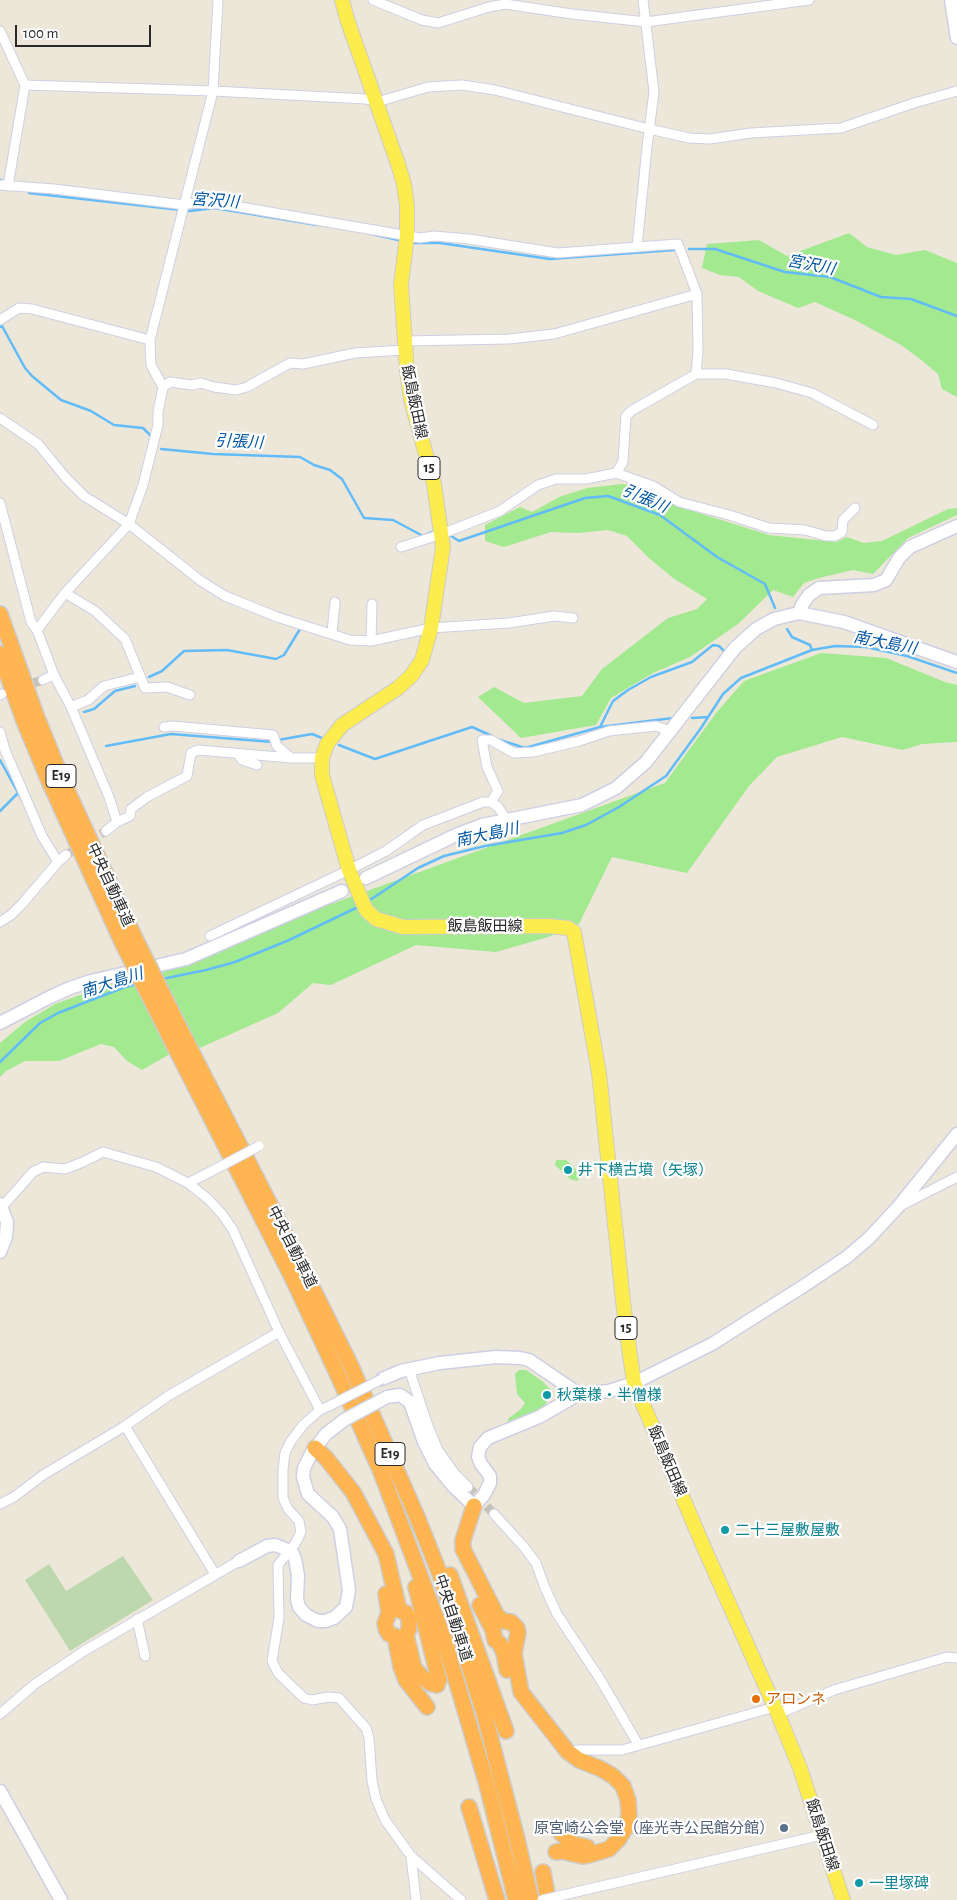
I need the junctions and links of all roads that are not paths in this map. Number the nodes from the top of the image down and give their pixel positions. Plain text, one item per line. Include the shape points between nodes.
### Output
1 (218, 0) edge
2 (343, 0) edge
3 (373, 0) edge
4 (643, 0) edge
5 (809, 0) edge
6 (951, 0) edge
7 (646, 22) junction
8 (0, 31) edge
9 (957, 38) edge
10 (25, 85) junction
11 (213, 91) junction
12 (957, 91) edge
13 (377, 102) junction
14 (650, 129) junction
15 (4, 186) edge
16 (183, 210) junction
17 (407, 236) junction
18 (637, 247) junction
19 (697, 294) junction
20 (0, 320) edge
21 (150, 340) junction
22 (404, 345) junction
23 (696, 374) junction
24 (164, 387) junction
25 (0, 418) edge
26 (873, 425) dead end
27 (616, 474) junction
28 (0, 504) edge
29 (854, 508) dead end
30 (129, 524) junction
31 (957, 526) edge
32 (442, 534) junction
33 (401, 548) dead end
34 (65, 593) junction
35 (335, 602) dead end
36 (372, 604) dead end
37 (0, 614) edge
38 (799, 614) junction
39 (573, 618) dead end
40 (431, 628) junction
41 (37, 630) junction
42 (332, 633) junction
43 (371, 641) junction
44 (0, 654) edge
45 (957, 662) edge
46 (54, 675) junction
47 (140, 676) junction
48 (42, 680) tunnel mouth
49 (190, 695) dead end
50 (72, 707) junction
51 (164, 727) dead end
52 (670, 731) junction
53 (0, 732) edge
54 (238, 754) junction
55 (291, 758) junction
56 (322, 758) junction
57 (257, 764) dead end
58 (491, 802) junction
59 (506, 820) junction
60 (117, 822) junction
61 (106, 831) tunnel mouth
62 (350, 870) junction
63 (366, 878) dead end
64 (342, 891) dead end
65 (0, 922) edge
66 (210, 936) dead end
67 (127, 938) junction
68 (0, 1023) edge
69 (177, 1036) junction
70 (957, 1134) edge
71 (260, 1146) dead end
72 (957, 1177) edge
73 (188, 1183) junction
74 (1, 1206) edge
75 (898, 1207) junction
76 (0, 1252) edge
77 (279, 1332) junction
78 (409, 1368) junction
79 (382, 1379) joint
80 (634, 1383) junction
81 (579, 1394) junction
82 (320, 1410) junction
83 (125, 1426) junction
84 (315, 1448) junction
85 (391, 1457) junction
86 (381, 1472) junction
87 (468, 1487) tunnel mouth
88 (0, 1504) edge
89 (474, 1506) junction
90 (494, 1514) tunnel mouth
91 (375, 1533) junction
92 (289, 1551) junction
93 (239, 1561) joint
94 (215, 1574) junction
95 (137, 1620) junction
96 (145, 1656) dead end
97 (957, 1658) edge
98 (428, 1707) dead end
99 (777, 1710) junction
100 (0, 1714) edge
101 (506, 1731) dead end
102 (638, 1744) junction
103 (577, 1750) dead end
104 (0, 1791) edge
105 (469, 1807) dead end
106 (561, 1833) dead end
107 (822, 1835) junction
108 (556, 1852) dead end
109 (412, 1856) junction
110 (544, 1872) dead end
111 (61, 1900) edge
112 (416, 1900) edge
113 (461, 1900) edge
114 (497, 1900) edge
115 (516, 1900) edge
116 (531, 1900) edge
117 (542, 1900) edge
118 (548, 1900) edge
119 (843, 1900) edge

1 - 11 street
2 - 13 main road, 飯島飯田線 / 15
3 - 7 street via 422,20 438,23 505,4
4 - 7 street
5 - 7 street
6 - 9 street
7 - 14 street via 654,92
8 - 10 street
10 - 11 street
10 - 15 street
11 - 13 street
11 - 16 street
12 - 14 street via 841,128 751,133 710,139
13 - 14 street via 428,87 462,86 495,90
13 - 17 main road, 飯島飯田線 / 15 via 404,184
14 - 18 street
15 - 16 street via 64,190
16 - 17 street via 190,203 223,204
16 - 21 street
17 - 18 street via 470,239 558,253
17 - 22 main road, 飯島飯田線 / 15 via 401,285
18 - 19 street via 678,244
19 - 22 street via 554,334
19 - 23 street
20 - 21 street via 18,308 32,309
21 - 24 street via 151,365
22 - 24 street via 303,364 290,363 236,390 201,383 170,382
22 - 32 main road, 飯島飯田線 / 15 via 411,400 434,484
23 - 26 street via 726,374 812,393
23 - 27 street via 626,416 623,462
24 - 30 street via 143,484
25 - 30 street via 38,444 84,496
27 - 29 street via 653,486 679,502 769,528 835,536 842,532 843,520
27 - 32 street via 556,479 538,485 500,511
28 - 41 street via 31,622
30 - 34 street
30 - 42 street via 225,596 278,617
31 - 38 street via 910,547 886,580 874,585 820,588 809,595
32 - 33 street
32 - 40 main road, 飯島飯田線 / 15 via 443,547
34 - 41 street
34 - 47 street via 95,611 125,640
35 - 42 street
36 - 43 street
37 - 67 highway, 中央自動車道 / E19 via 36,715
38 - 45 street via 844,622
38 - 52 street via 774,619 744,639
39 - 40 street via 554,616 508,623
40 - 43 street
40 - 56 main road, 飯島飯田線 / 15 via 422,660 412,675 342,726 327,744
41 - 46 street
42 - 43 street via 350,640
44 - 67 highway, 中央自動車道 / E19 via 49,781
46 - 48 street
46 - 50 street
47 - 49 street via 145,688 167,687
47 - 50 street via 104,686 88,700
50 - 60 street
51 - 55 street via 273,735 277,746
52 - 58 street via 656,726 609,731 541,750 514,753 491,740 482,740 487,767 498,791
52 - 59 street via 625,782 606,794 576,806
53 - 65 street via 42,836 62,858 22,904
54 - 55 street
54 - 57 street via 242,760
54 - 60 street via 198,750 191,754 187,776 147,797 131,809 130,816
55 - 56 street
56 - 62 main road, 飯島飯田線 / 15 via 322,775
58 - 59 street
58 - 62 street via 483,802 423,826
59 - 63 street via 458,834
60 - 61 street
62 - 66 street
62 - 80 main road, 飯島飯田線 / 15 via 366,910 376,919 403,927 548,926 568,928 574,932 599,1073
64 - 68 street via 200,954 70,988
67 - 69 highway, 中央自動車道 / E19, bridge
69 - 85 highway, 中央自動車道 / E19 via 306,1273
69 - 86 highway, 中央自動車道 / E19
70 - 75 street
71 - 73 street, bridge
72 - 75 street
73 - 74 street via 156,1167 103,1152 66,1168 43,1166 32,1172
73 - 77 street via 208,1199 233,1230
74 - 76 street via 7,1222
75 - 80 street via 847,1257 802,1288 712,1344
77 - 82 street
77 - 83 street via 168,1396
78 - 79 street
78 - 81 street via 496,1357 520,1358 529,1360
78 - 87 street via 438,1450
79 - 82 street, bridge
80 - 81 street via 609,1391
80 - 99 main road, 飯島飯田線 / 15
81 - 89 street via 482,1442 478,1457 490,1476 490,1482 484,1496
82 - 92 street via 297,1432 285,1453 283,1498 301,1526 299,1538
83 - 88 street
83 - 94 street
84 - 89 street, bridge via 344,1420 387,1397 400,1395 410,1402 435,1464
84 - 91 highway via 343,1478
84 - 92 street via 304,1468 304,1486 340,1529 349,1590 346,1607 334,1618 318,1621 302,1611 297,1599 297,1566
85 - 101 highway via 405,1479 446,1566
85 - 116 highway, 中央自動車道 / E19 via 441,1577 484,1713
86 - 91 highway via 406,1548 438,1682 430,1683 414,1668 406,1635 410,1629 409,1618 399,1610 386,1554
86 - 115 highway, 中央自動車道 / E19 via 444,1638 488,1785
89 - 106 highway via 457,1536 455,1550 495,1640 504,1653 515,1698 561,1757 573,1766 603,1778 620,1800 618,1827 604,1842 592,1847 579,1847
89 - 108 highway via 463,1549 497,1616 517,1628 514,1654 521,1692 568,1752 613,1776 623,1786 628,1800 628,1823 609,1849 582,1856
90 - 102 street via 536,1563 557,1614
91 - 98 highway via 388,1604 386,1629 394,1636 406,1680
92 - 93 street via 267,1546
92 - 109 street via 278,1565 279,1618 272,1661 278,1673 304,1698 339,1698 366,1728 370,1738 372,1781 380,1811
93 - 94 street
94 - 95 street
95 - 96 street
95 - 100 street via 84,1651
97 - 99 street via 947,1658 834,1690
99 - 102 street
99 - 107 main road, 飯島飯田線 / 15
102 - 103 street via 622,1750
104 - 111 street
105 - 114 highway
107 - 117 street, bridge
107 - 119 main road, 飯島飯田線 / 15
109 - 112 street
109 - 113 street
110 - 118 highway

